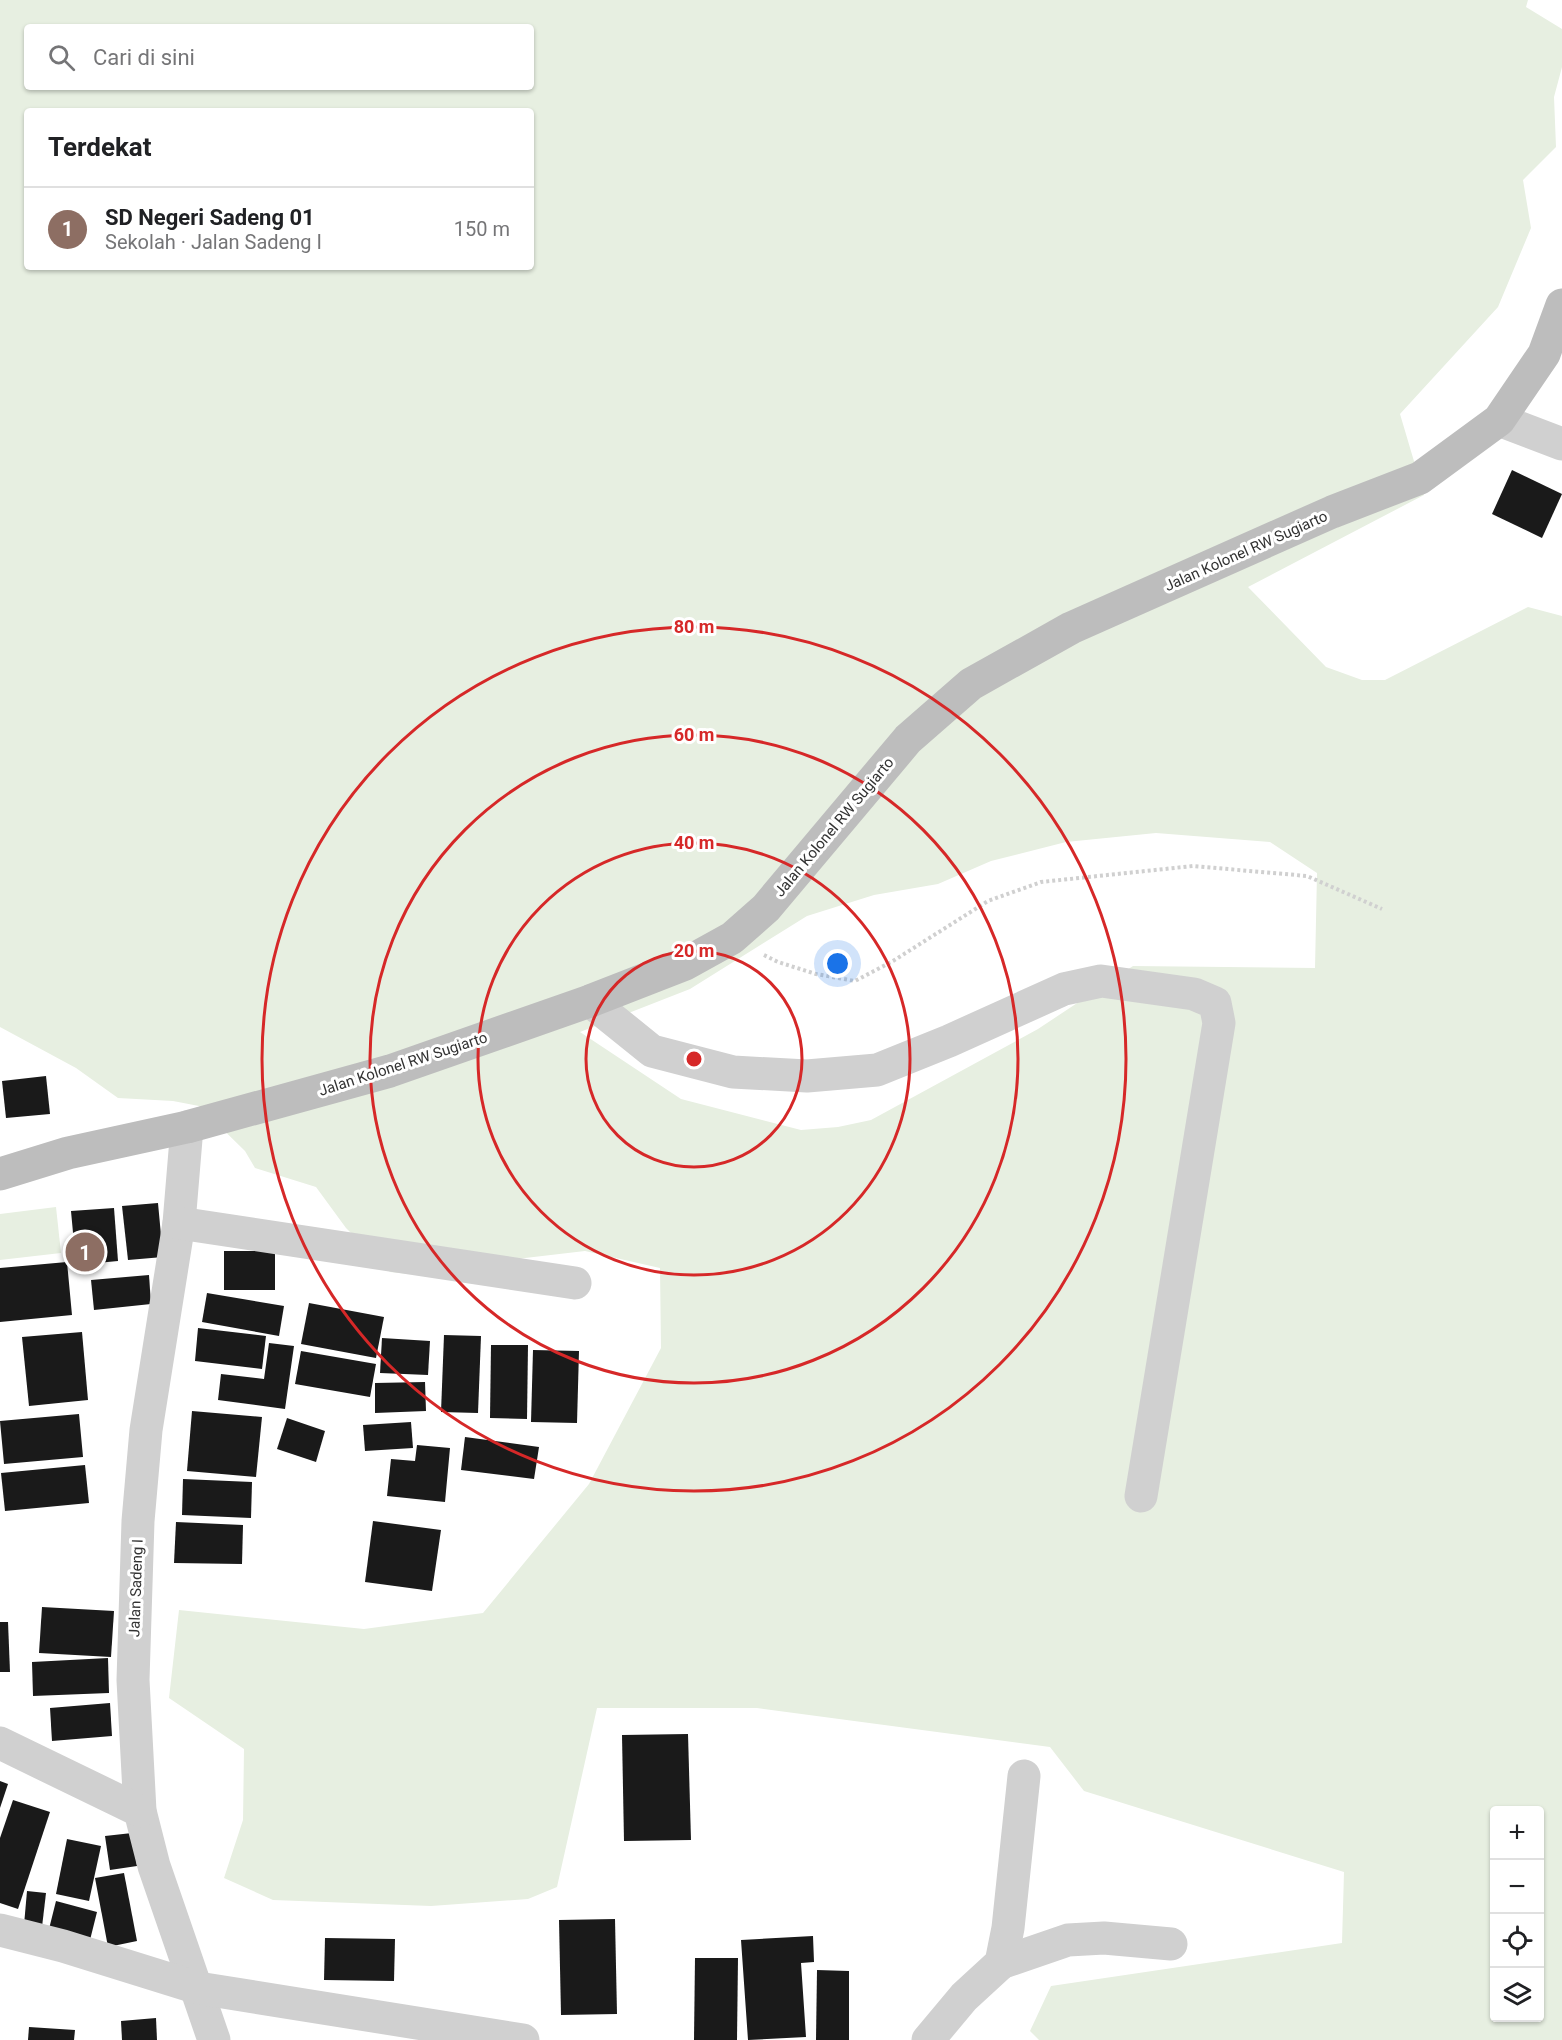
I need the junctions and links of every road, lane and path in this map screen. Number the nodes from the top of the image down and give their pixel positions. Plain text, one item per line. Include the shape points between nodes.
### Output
1 (1562, 305) edge
2 (1503, 414) junction
3 (1562, 444) edge
4 (1382, 909) dead end
5 (732, 938) junction
6 (590, 1001) junction
7 (188, 1127) junction
8 (0, 1174) edge
9 (179, 1223) junction
10 (574, 1283) dead end
11 (1141, 1496) dead end
12 (0, 1743) edge
13 (1024, 1776) dead end
14 (140, 1811) junction
15 (0, 1930) edge
16 (1171, 1944) dead end
17 (1001, 1963) junction
18 (198, 1988) junction
19 (214, 2040) edge
20 (523, 2040) edge
21 (928, 2040) edge

1 - 2 main road, Jalan Kolonel RW Sugiarto via 1544,354
2 - 3 street
2 - 5 main road, Jalan Kolonel RW Sugiarto via 1420,477 1071,628 971,684 908,739 766,908
4 - 5 path via 1307,876 1193,866 1041,882 988,901 855,981 778,962
5 - 6 main road, Jalan Kolonel RW Sugiarto via 685,963
6 - 7 main road, Jalan Kolonel RW Sugiarto via 390,1071
6 - 11 street via 652,1051 733,1072 807,1076 877,1070 1064,989 1101,981 1194,994 1215,1003 1219,1023
7 - 8 main road, Jalan Kolonel RW Sugiarto via 68,1153
7 - 9 street, Jalan Sadeng I
9 - 10 street
9 - 14 street, Jalan Sadeng I via 146,1430 138,1521 134,1680
12 - 14 street
13 - 17 street
14 - 18 street, Jalan Sadeng I via 154,1866
15 - 18 street
16 - 17 street via 1104,1938 1068,1940
17 - 21 street via 964,1997
18 - 19 street, Jalan Sadeng I
18 - 20 street

